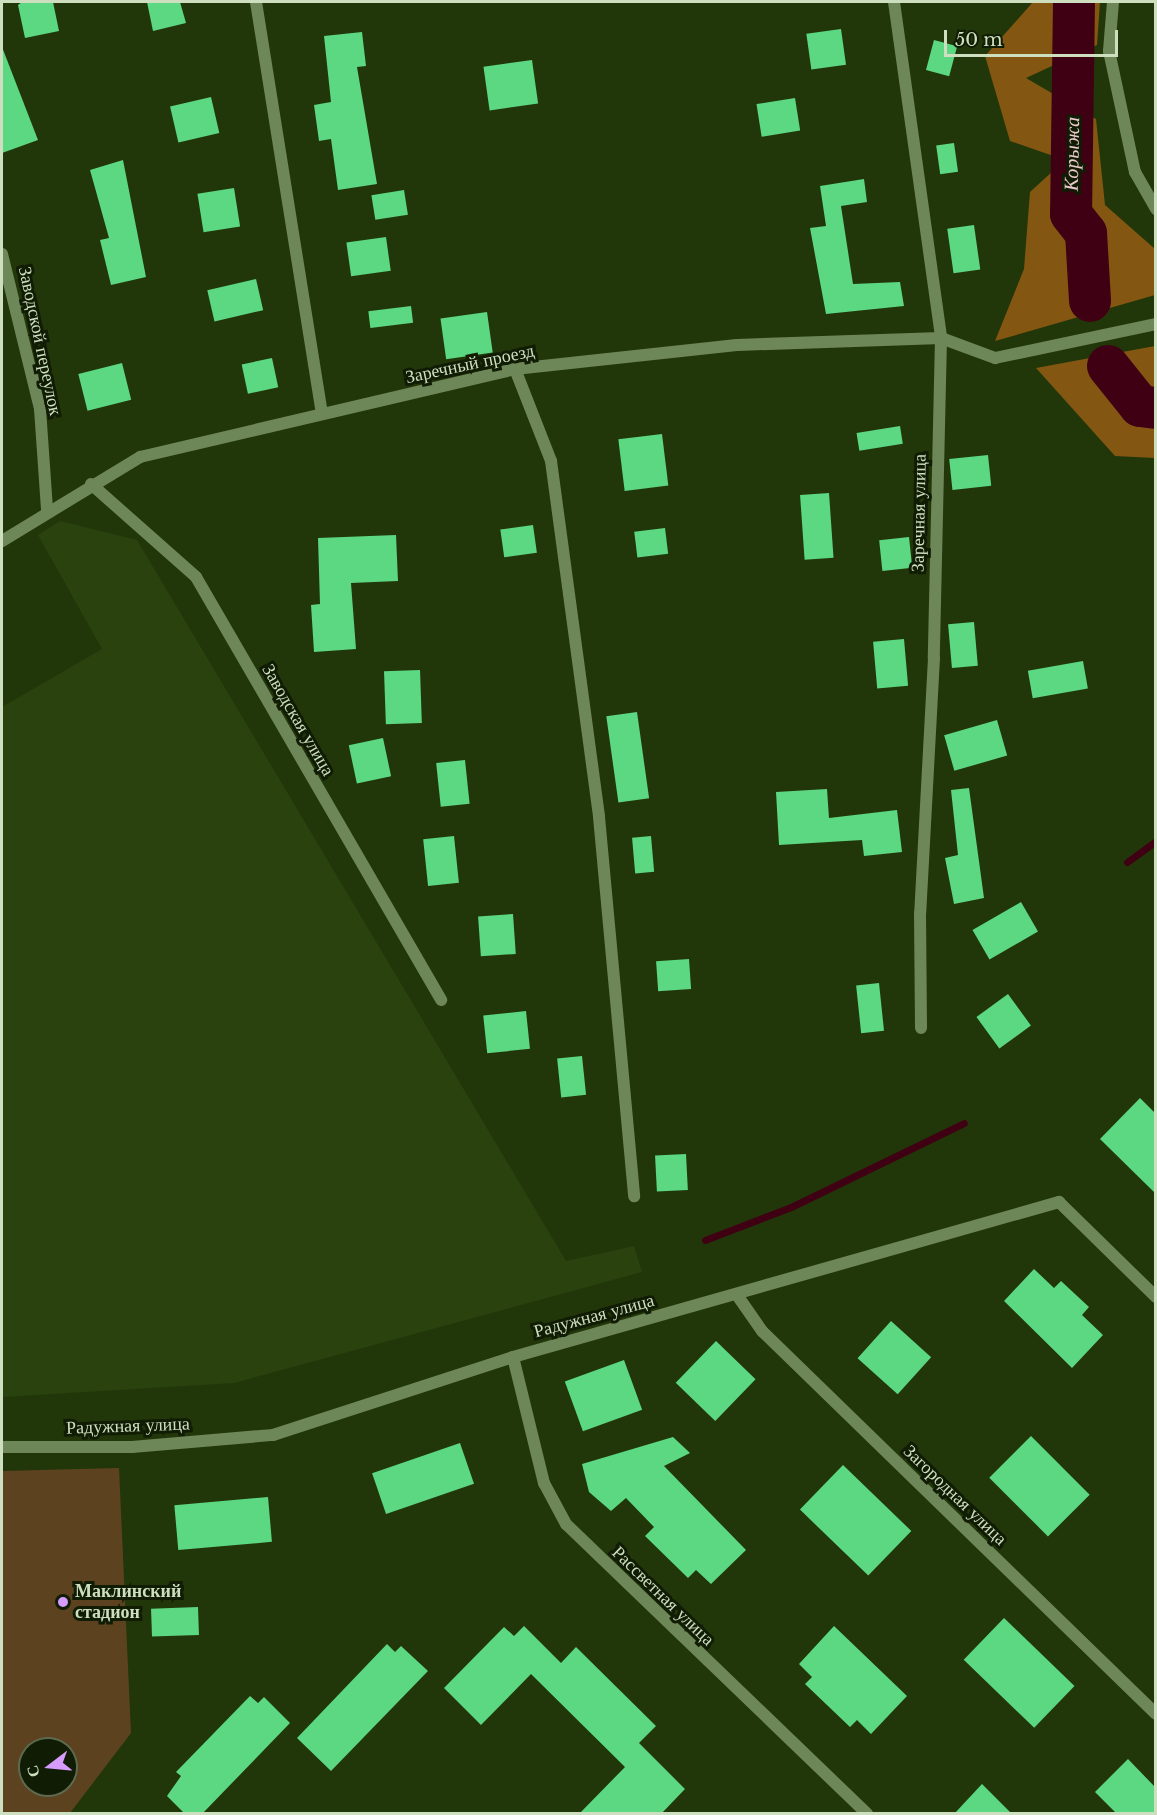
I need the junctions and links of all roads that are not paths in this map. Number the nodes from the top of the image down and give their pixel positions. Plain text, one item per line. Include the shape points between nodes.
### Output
1 (256, 2) edge
2 (894, 2) edge
3 (1113, 2) edge
4 (1155, 209) edge
5 (2, 254) edge
6 (1155, 324) edge
7 (941, 338) junction
8 (515, 369) junction
9 (322, 414) junction
10 (91, 484) junction
11 (47, 509) junction
12 (2, 540) edge
13 (441, 1000) dead end
14 (921, 1028) dead end
15 (634, 1196) dead end
16 (737, 1295) junction
17 (1155, 1297) edge
18 (513, 1357) junction
19 (2, 1447) edge
20 (1155, 1714) edge
21 (867, 1814) edge

1 - 9 street
2 - 7 street, Заречная улица
3 - 4 street via 1109,51 1135,172
5 - 11 street, Заводской переулок via 39,409
6 - 7 street via 995,358
7 - 8 street, Заречный проезд via 738,345
7 - 14 street, Заречная улица via 934,658 920,913
8 - 9 street, Заречный проезд
8 - 15 street via 550,462 599,818
9 - 10 street, Заречный проезд via 140,457
10 - 11 street, Заречный проезд
10 - 13 street, Заводская улица via 196,577
11 - 12 street, Заречный проезд
16 - 17 street, Радужная улица via 1059,1202
16 - 18 street, Радужная улица
16 - 20 street, Загородная улица via 762,1331
18 - 19 street, Радужная улица via 273,1435 132,1447
18 - 21 street, Рассветная улица via 544,1484 566,1524

